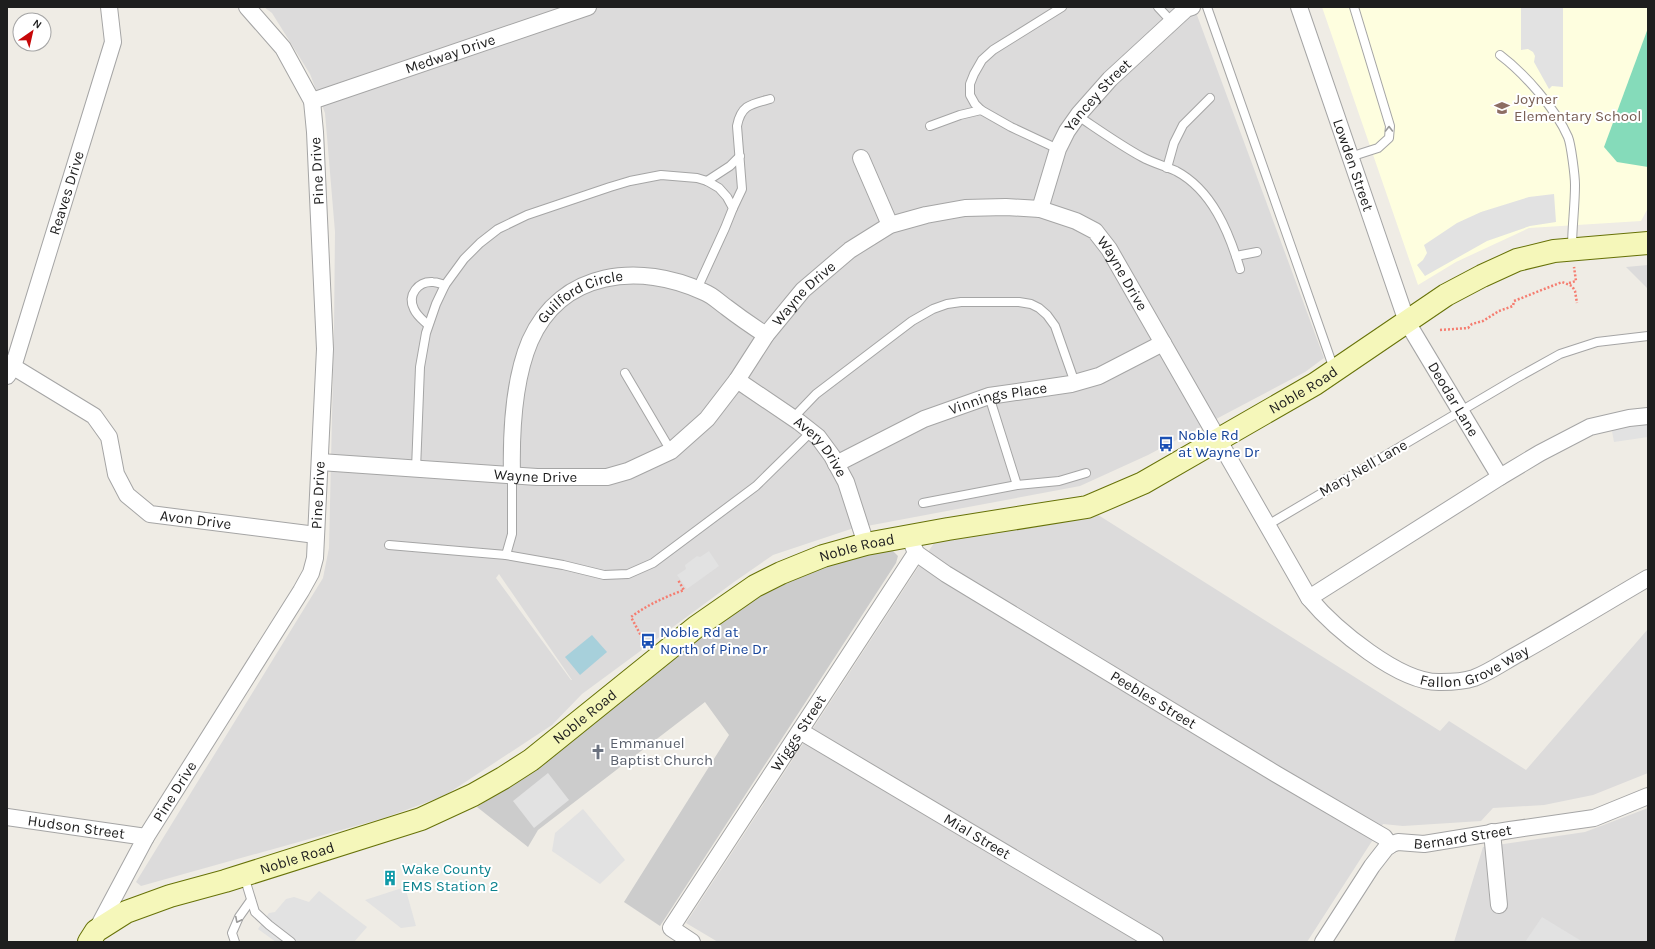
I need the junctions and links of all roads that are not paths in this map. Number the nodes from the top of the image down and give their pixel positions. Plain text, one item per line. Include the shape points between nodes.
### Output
1 (109, 7) edge
2 (247, 7) edge
3 (588, 7) edge
4 (1062, 7) edge
5 (1158, 7) edge
6 (1192, 7) edge
7 (1207, 7) edge
8 (1299, 7) edge
9 (1354, 7) edge
10 (1172, 22) junction
11 (1500, 55) dead end
12 (1210, 98) dead end
13 (770, 99) dead end
14 (312, 101) junction
15 (981, 110) junction
16 (1078, 116) junction
17 (930, 126) dead end
18 (1058, 149) junction
19 (740, 156) junction
20 (1350, 157) junction
21 (861, 158) dead end
22 (1167, 168) junction
23 (707, 181) junction
24 (733, 208) junction
25 (1040, 209) junction
26 (890, 225) junction
27 (1648, 243) edge
28 (1257, 252) dead end
29 (1236, 256) junction
30 (1573, 258) junction
31 (1240, 269) dead end
32 (445, 284) junction
33 (697, 289) junction
34 (1407, 322) junction
35 (428, 325) junction
36 (766, 335) junction
37 (1648, 336) edge
38 (1163, 343) junction
39 (9, 369) edge
40 (1335, 370) junction
41 (626, 373) dead end
42 (737, 380) junction
43 (1075, 383) junction
44 (989, 396) junction
45 (1460, 411) junction
46 (1648, 416) edge
47 (793, 418) junction
48 (811, 432) junction
49 (1217, 440) junction
50 (671, 450) junction
51 (320, 462) junction
52 (836, 464) junction
53 (416, 469) junction
54 (1086, 473) dead end
55 (512, 476) junction
56 (1500, 477) junction
57 (1017, 485) junction
58 (923, 503) dead end
59 (1266, 526) junction
60 (316, 535) junction
61 (866, 544) junction
62 (389, 545) dead end
63 (913, 545) junction
64 (506, 556) junction
65 (1648, 578) edge
66 (1309, 598) junction
67 (800, 731) junction
68 (1648, 796) edge
69 (7, 818) edge
70 (1492, 832) junction
71 (146, 837) junction
72 (1390, 845) junction
73 (244, 875) junction
74 (251, 900) junction
75 (1499, 905) dead end
76 (93, 936) edge
77 (235, 942) edge
78 (290, 942) edge
79 (692, 942) edge
80 (1155, 942) edge
81 (1323, 942) edge

1 - 39 street, Reaves Drive via 113,42
2 - 14 street, Pine Drive via 283,48
3 - 14 street, Medway Drive
4 - 15 lane via 993,50 982,60 974,74 970,90 970,95
5 - 10 lane
6 - 10 street, Yancey Street
7 - 40 lane
8 - 20 street, Lowden Street
20 -> 9 lane via 1378,148 1389,138 1390,126
10 - 16 street, Yancey Street via 1110,79
11 - 30 lane via 1514,66 1542,98 1558,118 1569,138 1575,183 1572,215
12 - 22 lane via 1183,125 1174,143
13 - 19 lane via 744,108 738,118 736,126
14 - 51 street, Pine Drive via 325,349
15 - 17 lane
15 - 18 lane
16 - 18 street, Yancey Street
16 - 22 lane via 1142,157
18 - 25 street, Yancey Street
19 - 23 lane
19 - 24 lane via 742,189
20 - 34 street, Lowden Street
21 - 26 street
22 - 29 lane via 1194,184 1213,206
23 - 24 lane via 719,188
23 - 32 lane via 661,175 610,187 527,215 498,229 480,243
24 - 33 lane
25 - 26 street, Wayne Drive via 965,208
25 - 38 street, Wayne Drive via 1076,221 1094,231 1109,249
26 - 36 street, Wayne Drive via 850,250 803,290
27 - 30 street, Noble Road
28 - 29 lane
29 - 31 lane
30 - 34 street, Noble Road via 1554,251 1517,260 1446,295
32 - 35 lane
32 - 35 lane via 421,284 414,291 411,301 414,309
33 - 36 street, Guilford Circle
33 - 55 street, Guilford Circle via 659,278 627,275 591,282 554,306 530,340 522,364 516,400
34 - 40 street, Noble Road
34 - 45 street, Deodar Lane
35 - 53 lane via 420,367
36 - 42 street, Wayne Drive
37 - 45 lane, Mary Nell Lane via 1597,342 1560,354
38 - 43 street, Vinnings Place via 1099,376
38 - 49 street, Wayne Drive
39 - 60 street, Avon Drive via 94,416 109,437 116,474 127,495 150,514
40 - 49 street, Noble Road
41 - 50 lane
42 - 47 street, Avery Drive
42 - 50 street, Wayne Drive via 707,419
43 - 44 street, Vinnings Place
43 - 47 lane via 1055,326 1039,308 1019,302 954,303 933,309 912,320 816,394
44 - 52 street, Vinnings Place via 924,419
44 - 57 lane
45 - 56 street, Deodar Lane
45 - 59 lane, Mary Nell Lane
46 - 56 street via 1590,427
47 - 48 street, Avery Drive
48 - 52 street, Avery Drive via 818,437
48 - 64 lane via 756,486 653,563 628,574 604,575 563,565
49 - 59 street, Fallon Grove Way
49 - 63 street, Noble Road via 1143,483 1087,507 948,529
50 - 55 street, Wayne Drive via 628,471 607,477
51 - 53 street, Wayne Drive
51 - 60 street, Pine Drive
52 - 61 street, Avery Drive via 846,482
53 - 55 street, Wayne Drive
54 - 57 lane via 1059,481
55 - 64 lane via 512,534
56 - 66 street
57 - 58 lane
59 - 66 street, Fallon Grove Way
60 - 71 street, Pine Drive via 315,558 311,573
61 - 63 street, Noble Road
61 - 73 street, Noble Road via 801,564 742,594 696,627 531,760 474,795 421,819
62 - 64 lane
63 - 67 street, Wiggs Street
63 - 72 street, Peebles Street via 966,586 1384,837
65 - 66 street, Fallon Grove Way via 1474,678 1440,682 1416,678 1395,669 1344,633 1325,617
67 - 79 street, Wiggs Street via 671,928
67 - 80 street, Mial Street
68 - 70 street, Bernard Street via 1594,818
69 - 71 street, Hudson Street
70 - 72 street, Bernard Street via 1424,844 1398,842
70 - 75 street
71 - 76 street, Pine Drive
72 - 81 street via 1372,866
73 - 74 lane
73 - 76 street, Noble Road via 170,896 132,910
74 -> 77 lane via 232,933
74 - 78 lane via 255,912

